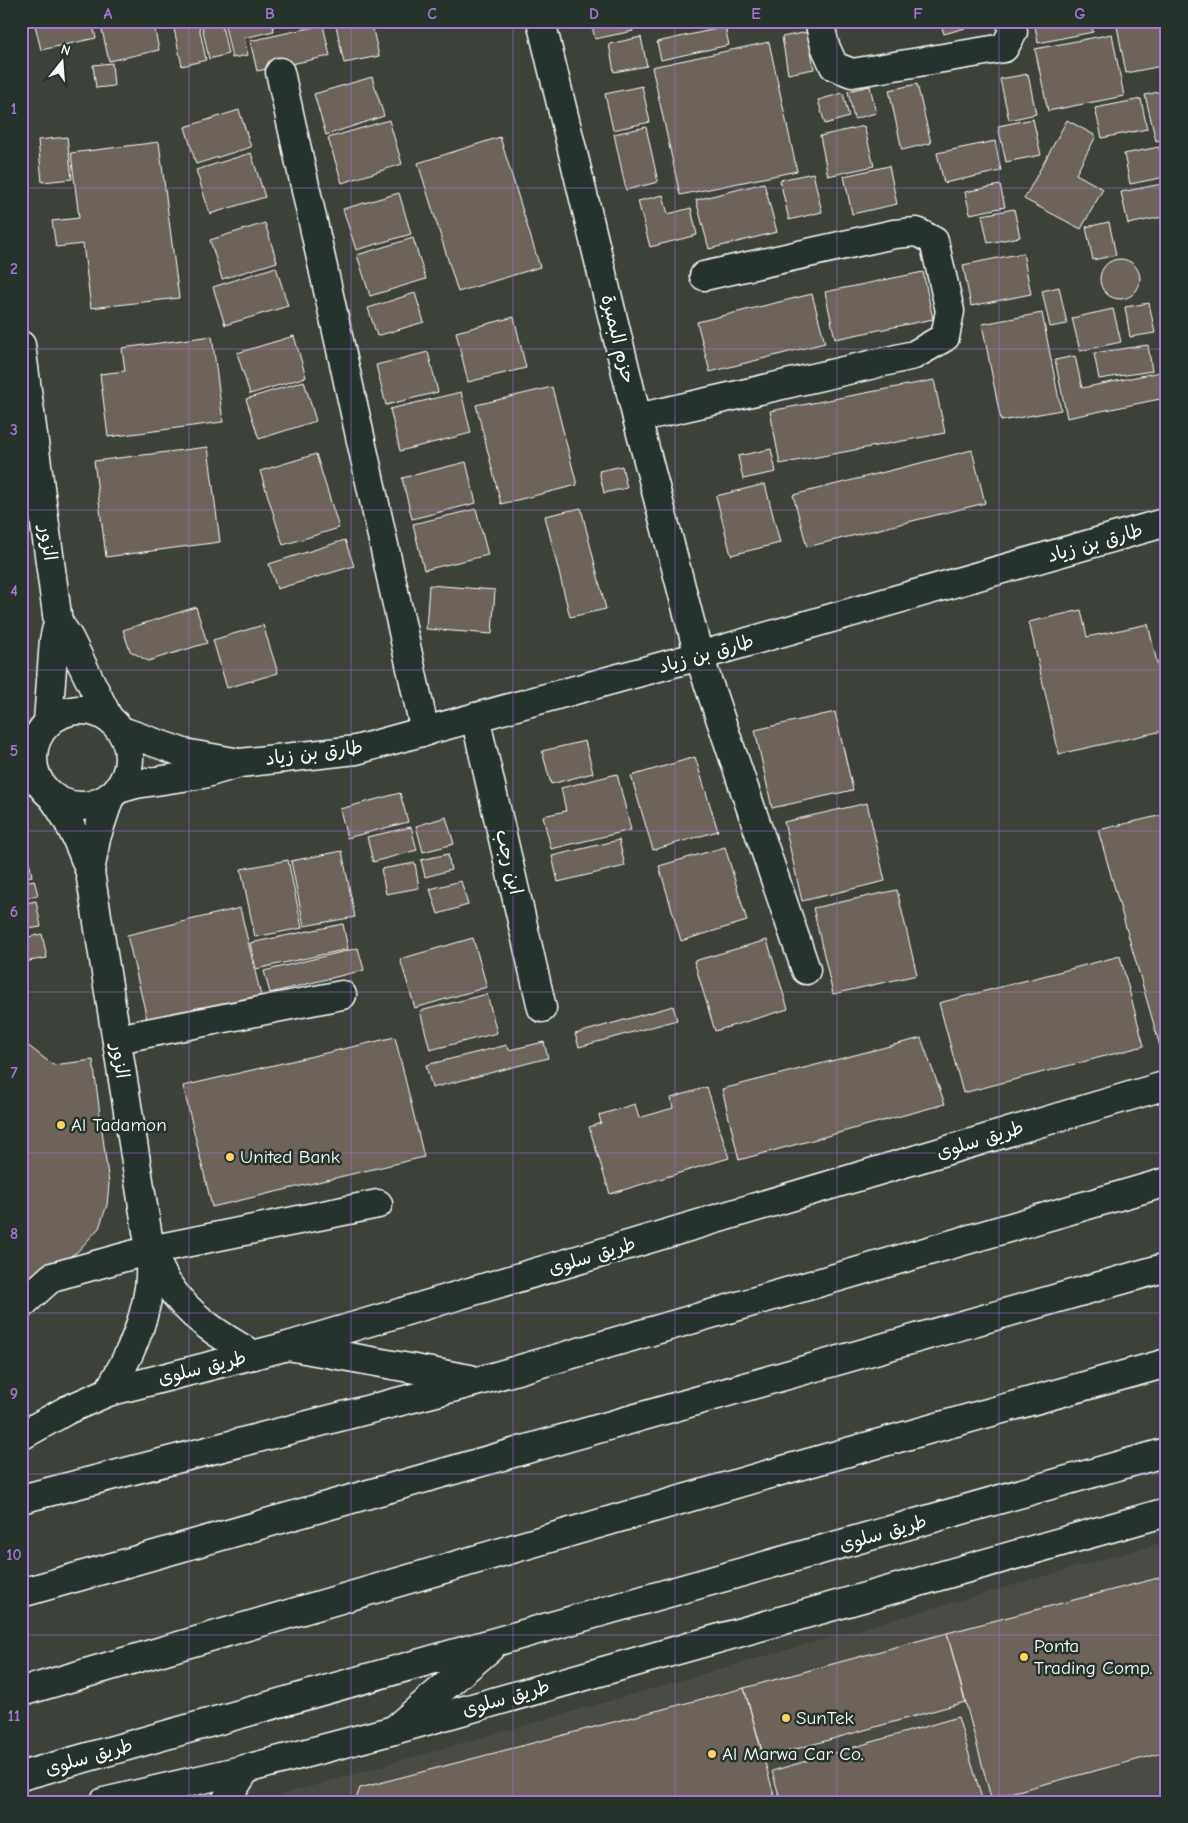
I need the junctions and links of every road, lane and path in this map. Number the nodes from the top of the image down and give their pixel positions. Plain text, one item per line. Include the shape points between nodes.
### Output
1 (541, 21) edge
2 (820, 21) edge
3 (1011, 21) edge
4 (280, 72) dead end
5 (704, 276) dead end
6 (21, 345) edge
7 (637, 418) junction
8 (1167, 522) edge
9 (58, 622) junction
10 (699, 656) junction
11 (475, 717) junction
12 (115, 725) junction
13 (37, 730) edge
14 (425, 732) junction
15 (240, 763) junction
16 (39, 788) edge
17 (114, 793) junction
18 (90, 872) junction
19 (806, 970) dead end
20 (342, 995) dead end
21 (542, 1008) dead end
22 (117, 1039) junction
23 (1167, 1085) edge
24 (1167, 1182) edge
25 (378, 1204) dead end
26 (150, 1250) junction
27 (1167, 1267) edge
28 (21, 1305) edge
29 (288, 1346) junction
30 (254, 1354) junction
31 (1167, 1363) edge
32 (479, 1381) junction
33 (108, 1392) junction
34 (21, 1436) edge
35 (1167, 1452) edge
36 (21, 1499) edge
37 (1167, 1512) edge
38 (21, 1593) edge
39 (498, 1642) junction
40 (21, 1692) edge
41 (394, 1730) junction
42 (246, 1770) junction
43 (21, 1776) edge
44 (104, 1802) edge
45 (225, 1802) edge

1 - 7 main road, حزم البمبرة
2 - 3 main road via 825,46 834,66 852,72 1004,48 1013,32
4 - 14 main road
5 - 7 main road via 894,234 918,232 934,241 950,311 945,337 914,356
6 - 9 main road, الزور
7 - 10 main road, حزم البمبرة
8 - 10 main road, طارق بن زياد
9 - 12 main road, الزور
9 - 13 main road, الزور
10 - 11 main road, طارق بن زياد
10 - 19 main road, حزم البمبرة
11 - 14 main road, طارق بن زياد
11 - 21 main road, ابن رجب
12 - 13 main road via 94,712 78,710 62,714
12 - 15 main road, طارق بن زياد via 184,753
12 - 17 main road via 128,748 129,766 123,782
13 - 16 main road via 33,763
14 - 15 main road, طارق بن زياد via 356,750
15 - 17 main road, طارق بن زياد via 203,774 136,784
16 - 17 main road via 72,805 83,806 102,802
16 - 18 main road, الزور via 65,814
17 - 18 main road, الزور via 102,816
18 - 22 main road, الزور
20 - 22 main road
22 - 26 main road, الزور
23 - 29 main road, طريق سلوى
24 - 32 main road
25 - 26 main road
26 - 28 main road via 52,1277
26 - 30 main road, الزور via 168,1283 191,1312 221,1336
26 - 33 main road, الزور via 149,1288 141,1325 128,1359
27 - 38 main road
29 - 30 main road, طريق سلوى
29 - 32 main road
30 - 33 main road, طريق سلوى
31 - 40 main road via 780,1471
32 - 36 main road
33 - 34 main road, طريق سلوى
35 - 39 main road, طريق سلوى
37 - 41 main road, طريق سلوى
39 - 41 main road
39 - 43 main road, طريق سلوى
41 - 42 main road, طريق سلوى
42 - 44 main road, طريق سلوى
42 - 45 main road

